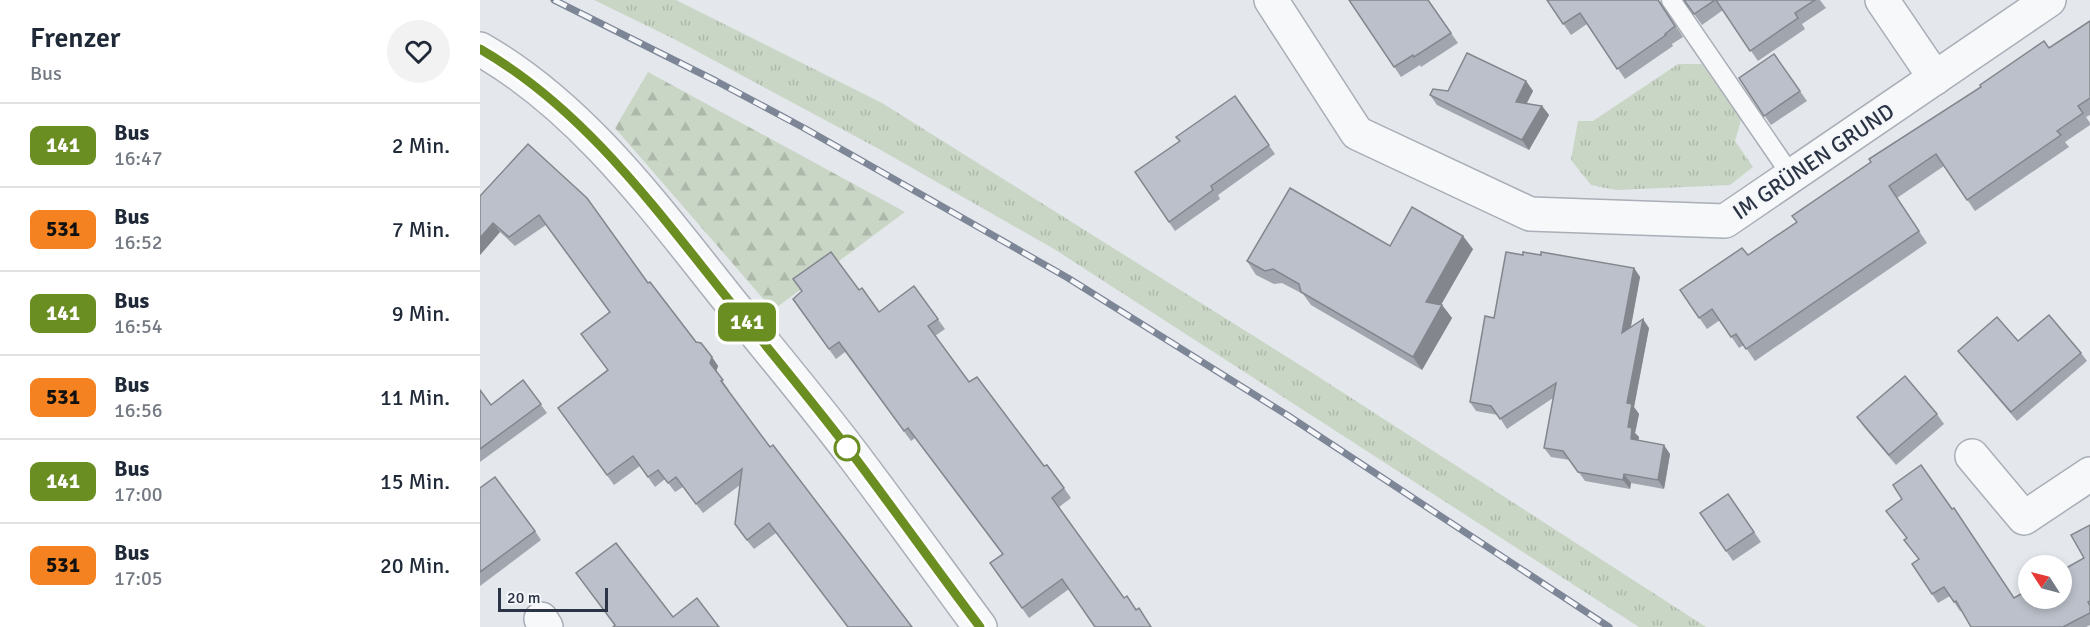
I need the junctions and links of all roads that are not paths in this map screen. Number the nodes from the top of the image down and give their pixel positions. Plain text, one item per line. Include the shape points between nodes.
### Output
1 (1271, 0) edge
2 (1671, 0) edge
3 (1882, 0) edge
4 (2049, 0) edge
5 (480, 49) edge
6 (1935, 78) junction
7 (1791, 175) junction
8 (1972, 456) dead end
9 (2090, 474) edge
10 (980, 627) edge

1 - 7 street, IM GRÜNEN GRUND via 1357,134 1530,214 1725,221
2 - 7 lane
3 - 6 street
4 - 6 street, IM GRÜNEN GRUND
5 - 10 street via 552,99 642,194 852,454
6 - 7 street, IM GRÜNEN GRUND
8 - 9 street via 2024,518

